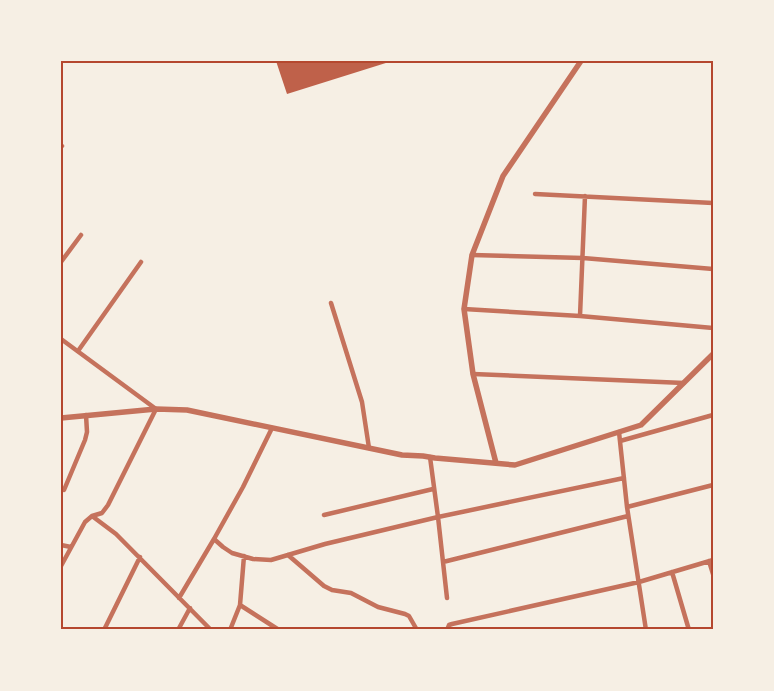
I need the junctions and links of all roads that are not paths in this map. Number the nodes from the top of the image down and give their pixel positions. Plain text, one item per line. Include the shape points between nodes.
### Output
1 (581, 61) edge
2 (535, 194) dead end
3 (585, 196) junction
4 (713, 204) edge
5 (81, 235) dead end
6 (472, 255) junction
7 (583, 258) junction
8 (61, 262) edge
9 (141, 262) dead end
10 (713, 269) edge
11 (331, 303) dead end
12 (464, 309) junction
13 (580, 316) junction
14 (713, 328) edge
15 (61, 339) edge
16 (78, 350) junction
17 (713, 354) edge
18 (473, 374) junction
19 (684, 383) junction
20 (156, 409) junction
21 (86, 415) junction
22 (713, 415) edge
23 (61, 418) edge
24 (272, 428) junction
25 (619, 432) junction
26 (620, 441) junction
27 (369, 448) junction
28 (430, 457) junction
29 (496, 463) junction
30 (624, 478) junction
31 (713, 485) edge
32 (433, 489) junction
33 (64, 490) dead end
34 (627, 507) junction
35 (324, 515) dead end
36 (92, 516) junction
37 (628, 516) junction
38 (438, 517) junction
39 (214, 539) junction
40 (61, 545) edge
41 (70, 547) junction
42 (288, 555) junction
43 (244, 556) junction
44 (140, 557) junction
45 (711, 560) edge
46 (443, 562) junction
47 (61, 566) edge
48 (672, 572) junction
49 (713, 574) edge
50 (639, 582) junction
51 (179, 598) junction
52 (447, 598) dead end
53 (240, 605) junction
54 (190, 608) junction
55 (104, 630) edge
56 (178, 630) edge
57 (211, 630) edge
58 (230, 630) edge
59 (279, 630) edge
60 (417, 630) edge
61 (446, 630) edge
62 (646, 630) edge
63 (689, 630) edge

1 - 6 street via 503,176
2 - 3 street
3 - 4 street
3 - 7 street
5 - 8 street
6 - 7 street
6 - 12 street
7 - 10 street
7 - 13 street
9 - 16 street
11 - 27 street via 362,402
12 - 13 street
12 - 18 street
13 - 14 street
15 - 16 street
16 - 20 street
17 - 19 street
18 - 19 street
18 - 29 street
19 - 25 street via 641,425
20 - 21 street
20 - 24 street via 187,410
20 - 36 street via 108,505
21 - 23 street
21 - 33 street via 85,440
22 - 26 street
24 - 27 street
24 - 39 street
25 - 26 street
25 - 29 street via 514,465
26 - 30 street
27 - 28 street
28 - 29 street
28 - 32 street
30 - 34 street
30 - 38 street
31 - 34 street
32 - 35 street
32 - 38 street
34 - 37 street
36 - 41 street
36 - 44 street
37 - 46 street
37 - 50 street
38 - 42 street
38 - 46 street
39 - 43 street via 227,550
39 - 51 street
40 - 41 street
41 - 47 street
42 - 43 street via 265,560
42 - 60 street via 324,586 409,616
43 - 53 street
44 - 51 street
44 - 55 street
45 - 48 street
45 - 49 street
46 - 52 street
48 - 50 street
48 - 63 street
50 - 61 street via 452,624
50 - 62 street
51 - 54 street
53 - 58 street
53 - 59 street
54 - 56 street
54 - 57 street

